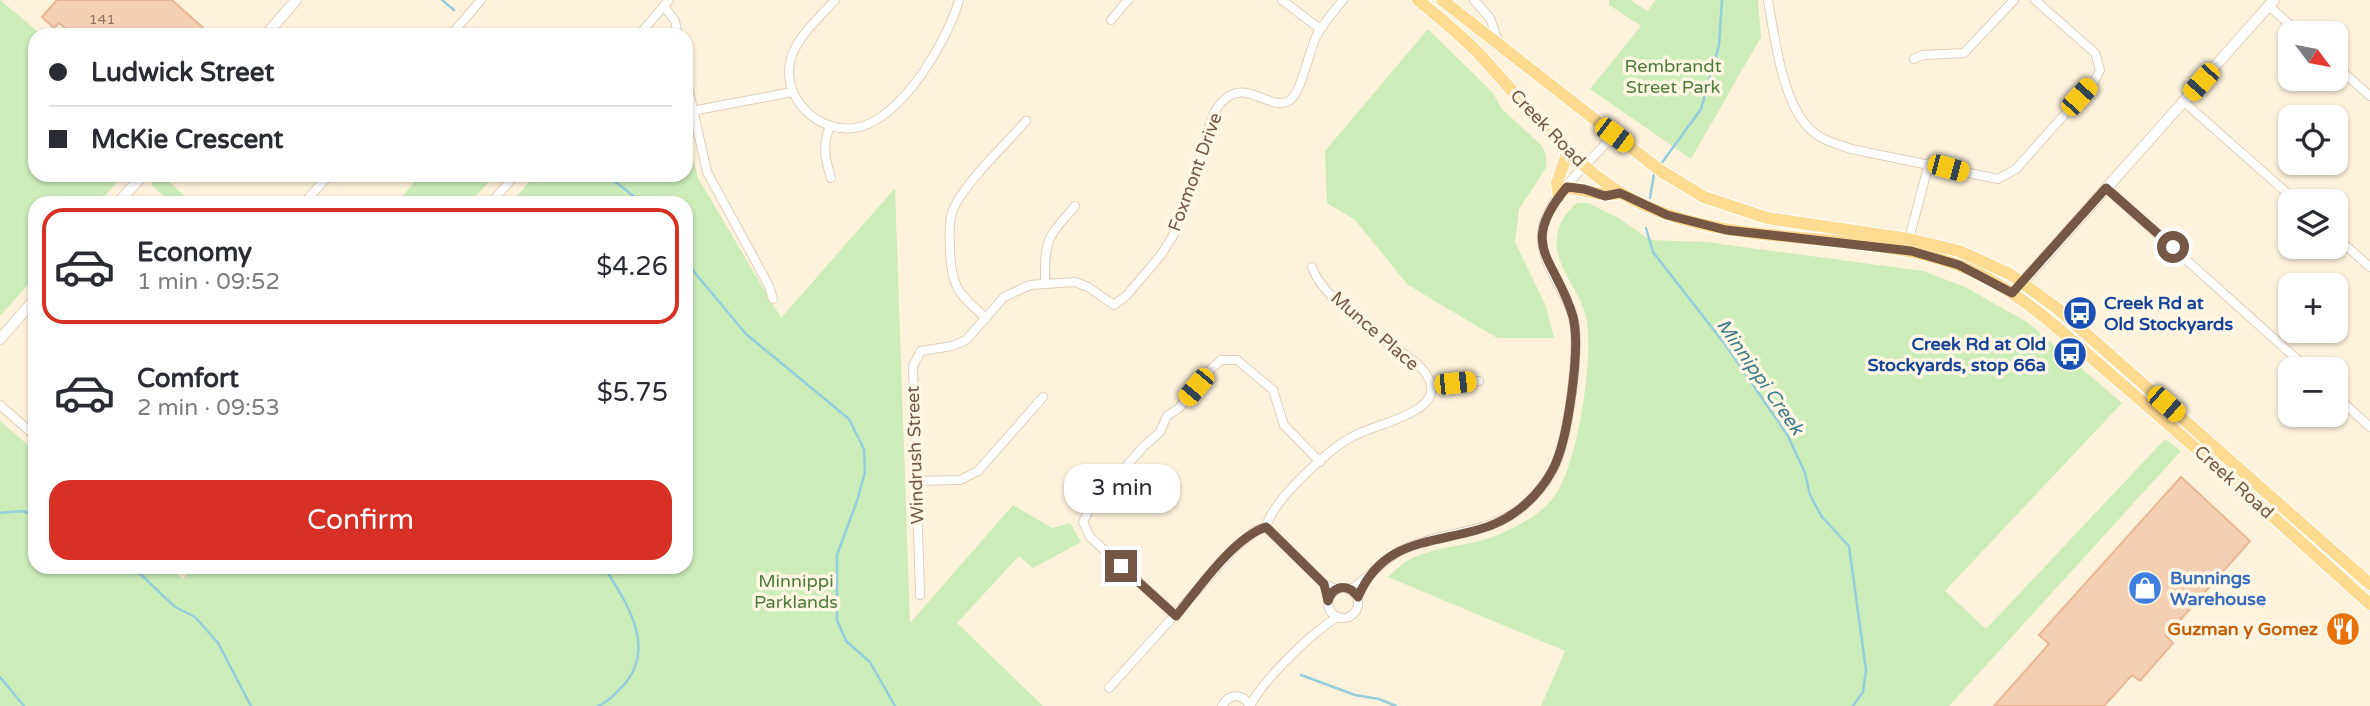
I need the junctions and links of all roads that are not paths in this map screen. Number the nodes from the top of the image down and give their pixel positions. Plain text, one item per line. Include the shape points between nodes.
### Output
1 (296, 0) edge
2 (481, 0) edge
3 (835, 0) edge
4 (959, 0) edge
5 (1128, 0) edge
6 (1282, 0) edge
7 (1343, 0) edge
8 (1418, 0) edge
9 (1443, 0) edge
10 (1474, 0) edge
11 (1768, 0) edge
12 (2014, 0) edge
13 (2035, 0) edge
14 (667, 3) edge
15 (2271, 3) edge
16 (1111, 20) dead end
17 (2288, 21) edge
18 (271, 28) edge
19 (457, 28) edge
20 (645, 28) edge
21 (676, 28) edge
22 (1320, 29) junction
23 (1499, 44) junction
24 (1914, 60) dead end
25 (2348, 77) edge
26 (792, 92) junction
27 (2370, 96) edge
28 (2184, 102) junction
29 (693, 111) edge
30 (693, 115) edge
31 (1026, 121) dead end
32 (830, 127) junction
33 (1614, 135) junction
34 (1568, 151) junction
35 (1929, 163) junction
36 (1586, 167) junction
37 (831, 178) dead end
38 (137, 182) edge
39 (322, 182) edge
40 (509, 182) edge
41 (2106, 188) junction
42 (2282, 189) edge
43 (1563, 192) junction
44 (1620, 193) junction
45 (124, 196) edge
46 (310, 196) edge
47 (497, 196) edge
48 (1075, 206) dead end
49 (1727, 207) junction
50 (1726, 230) junction
51 (1909, 239) junction
52 (2348, 248) edge
53 (1312, 267) dead end
54 (2370, 267) edge
55 (2022, 281) junction
56 (1045, 283) junction
57 (2012, 293) junction
58 (774, 299) dead end
59 (28, 307) edge
60 (986, 318) junction
61 (0, 339) edge
62 (2295, 357) edge
63 (1479, 381) dead end
64 (1431, 386) junction
65 (1043, 397) dead end
66 (0, 405) edge
67 (2348, 407) edge
68 (2370, 427) edge
69 (28, 430) edge
70 (1320, 462) junction
71 (916, 481) junction
72 (1266, 527) junction
73 (1365, 580) junction
74 (1324, 584) junction
75 (2370, 584) edge
76 (1336, 589) junction
77 (1351, 589) junction
78 (920, 595) dead end
79 (1358, 597) junction
80 (1328, 601) junction
81 (2370, 604) edge
82 (1330, 611) junction
83 (1176, 616) junction
84 (1338, 617) junction
85 (1324, 625) junction
86 (1109, 688) dead end
87 (1257, 691) junction
88 (1239, 696) junction
89 (1222, 706) edge
90 (1250, 706) edge

1 - 18 main road
2 - 19 street
3 - 26 street via 799,41 789,71
4 - 32 street via 939,47 898,101 864,125
5 - 16 street
6 - 22 street
7 - 22 street, Foxmont Drive
8 - 34 main road, Creek Road via 1477,53
9 - 23 main road, Creek Road
10 - 23 street via 1490,18
11 - 35 street via 1790,97 1799,117 1814,133 1851,149
12 - 24 street via 1964,53 1923,55
13 - 35 street via 2095,53 2100,70 2095,80 2007,176 1986,178
14 - 20 street
14 - 21 street
15 - 17 street
15 - 28 main road
22 - 56 street, Foxmont Drive via 1289,101 1280,103 1243,92 1221,101 1173,236 1127,295 1114,305 1075,282
23 - 33 main road, Creek Road
25 - 27 street
26 - 29 street
26 - 32 street via 801,107
28 - 41 main road
28 - 42 street
30 - 58 street via 707,172
31 - 60 street via 961,195 949,224 953,283
32 - 37 street via 824,152
33 - 36 street
33 - 49 main road, Creek Road via 1680,184
34 - 36 main road, Creek Road
34 - 43 main road via 1557,183
35 - 51 street
36 - 43 street
36 - 44 main road, Creek Road
38 - 45 main road
39 - 46 street
40 - 47 street
41 - 55 main road
41 - 62 street
43 - 44 main road
43 - 73 street via 1545,220 1542,240 1545,257 1573,316 1577,355 1555,466 1543,486 1510,516 1476,531 1403,549
44 - 50 main road, Creek Road via 1667,215
48 - 56 street via 1048,238
49 - 50 main road via 1723,216
49 - 51 main road, Creek Road via 1767,218
50 - 57 main road, Creek Road via 1911,251 1959,265
51 - 55 main road, Creek Road via 1959,251
52 - 54 street
53 - 64 street, Munce Place via 1315,279 1363,324 1407,355
55 - 57 main road
55 - 75 main road, Creek Road
56 - 60 street, Foxmont Drive via 1016,289
57 - 81 main road, Creek Road via 2155,411
59 - 61 main road
60 - 71 street, Windrush Street via 966,340 921,351 913,366
63 - 64 street
64 - 70 street, Munce Place via 1428,400 1418,409 1351,437
65 - 71 street via 978,471 960,480
66 - 69 street
67 - 68 street
70 - 72 street, Munce Place via 1271,513
70 - 83 street via 1284,425 1277,396 1237,360 1221,360 1167,416 1160,432 1091,506 1083,522 1090,537
71 - 78 street, Windrush Street
72 - 74 street
72 - 83 street via 1235,548
73 - 77 street
73 - 79 street
74 - 76 street
74 - 80 street
76 - 77 street
76 - 80 street
77 - 79 street
79 - 84 street via 1356,611
80 - 82 street
82 - 84 street
82 - 85 street
83 - 86 street
84 - 85 street
85 - 87 street
87 - 88 street
87 - 90 street
88 - 89 street via 1229,697
88 - 90 street

